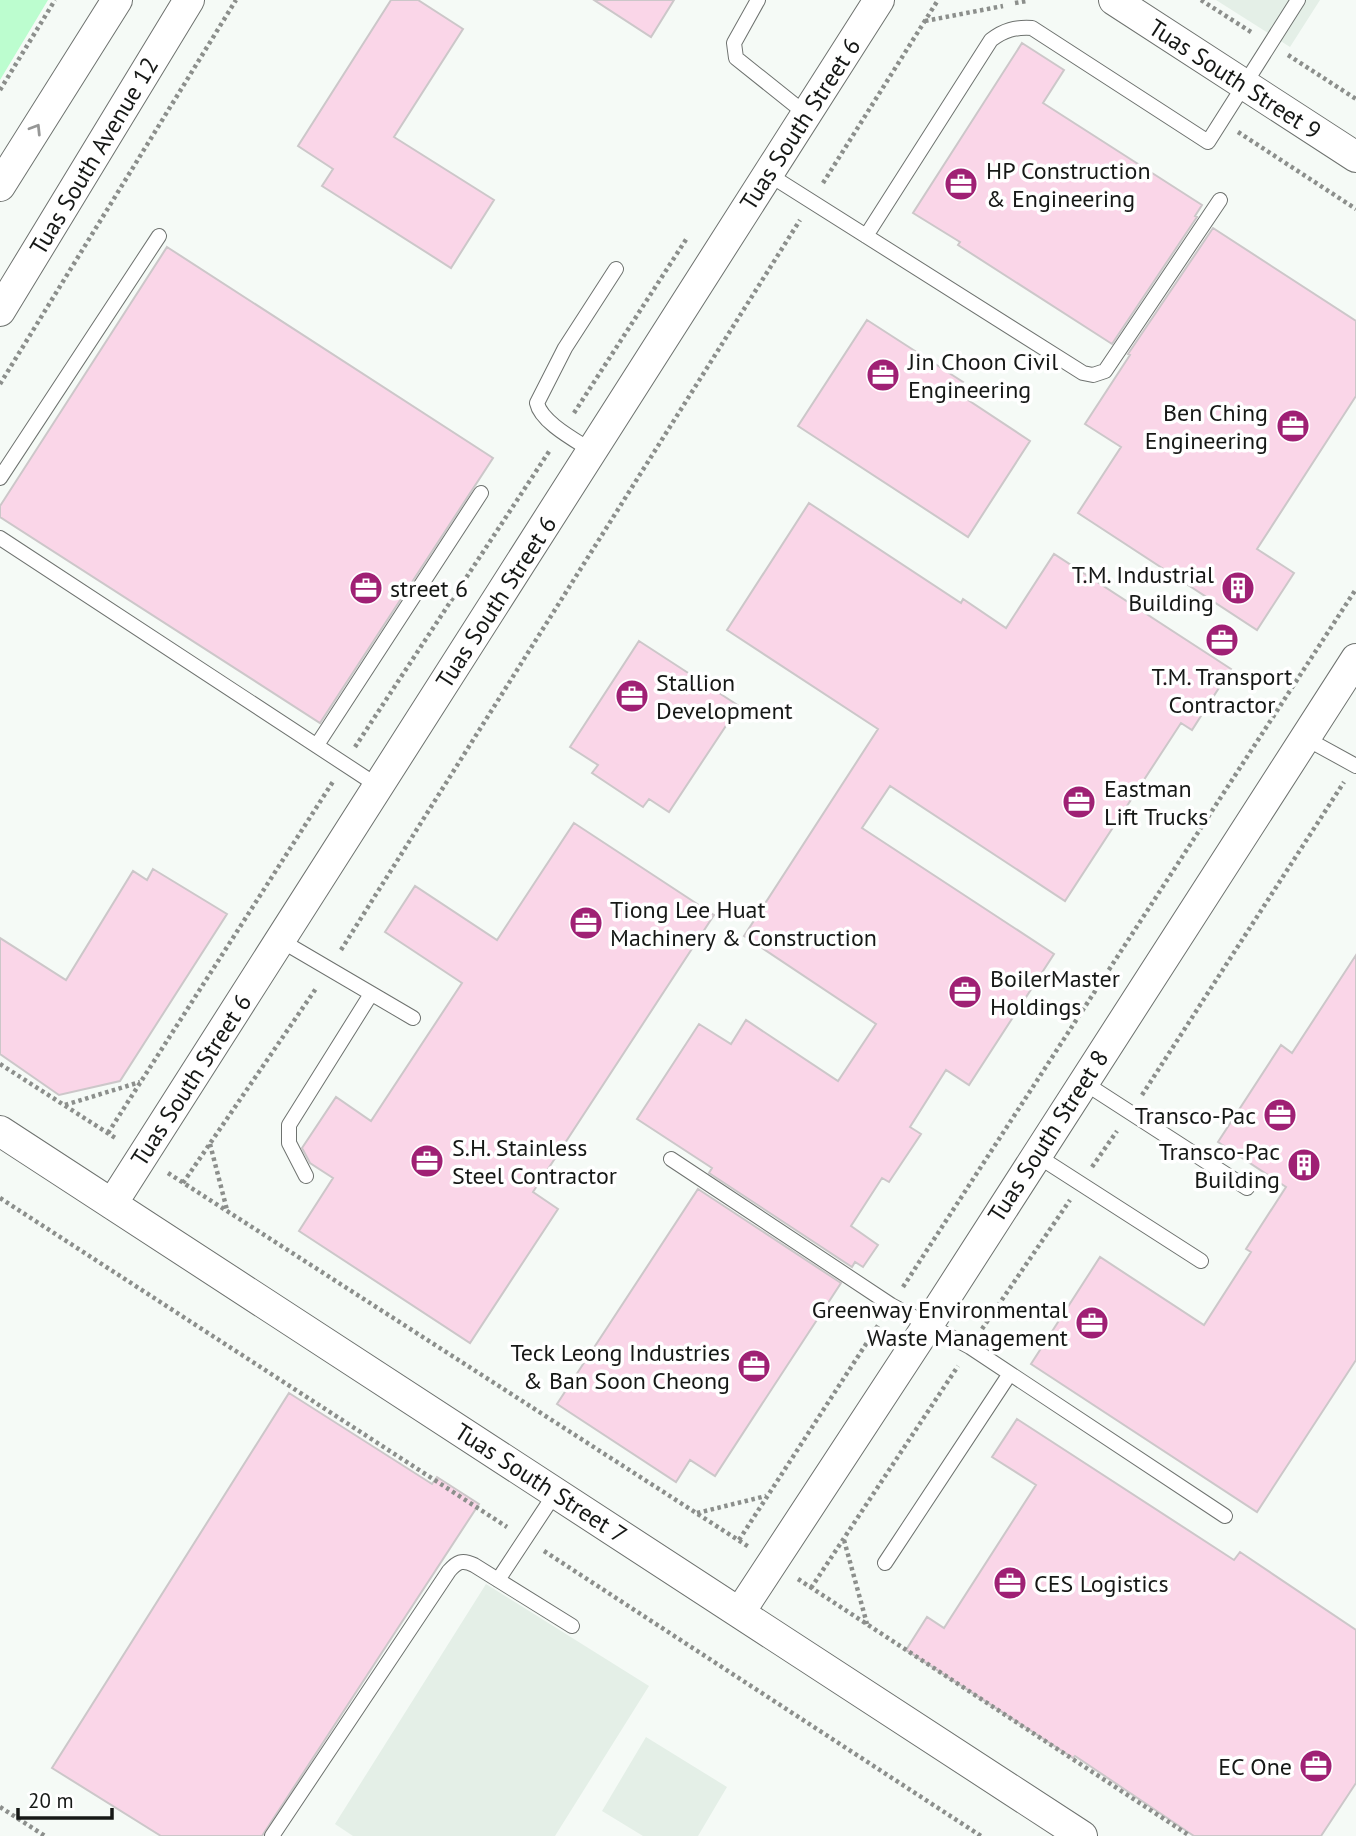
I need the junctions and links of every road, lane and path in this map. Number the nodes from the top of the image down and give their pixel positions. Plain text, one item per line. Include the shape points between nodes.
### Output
1 (55, 0) edge
2 (117, 0) edge
3 (188, 0) edge
4 (236, 0) edge
5 (758, 0) edge
6 (879, 0) edge
7 (938, 0) edge
8 (1114, 0) edge
9 (1298, 0) edge
10 (1027, 1) edge
11 (925, 21) junction
12 (1244, 85) junction
13 (0, 90) edge
14 (806, 114) junction
15 (1356, 157) edge
16 (768, 174) junction
17 (0, 187) edge
18 (1220, 200) dead end
19 (811, 201) junction
20 (690, 234) dead end
21 (159, 236) dead end
22 (866, 236) junction
23 (616, 269) dead end
24 (0, 311) edge
25 (0, 384) edge
26 (562, 431) junction
27 (592, 452) junction
28 (0, 478) edge
29 (481, 492) dead end
30 (0, 538) edge
31 (1356, 589) edge
32 (1356, 659) edge
33 (1306, 738) junction
34 (317, 746) junction
35 (345, 763) junction
36 (1356, 766) edge
37 (378, 786) junction
38 (280, 940) junction
39 (329, 969) junction
40 (371, 994) junction
41 (412, 1018) dead end
42 (0, 1064) edge
43 (141, 1082) junction
44 (1083, 1082) junction
45 (64, 1105) junction
46 (0, 1131) edge
47 (107, 1133) junction
48 (210, 1143) junction
49 (1035, 1155) junction
50 (142, 1156) junction
51 (671, 1159) dead end
52 (306, 1176) dead end
53 (183, 1183) junction
54 (1247, 1188) dead end
55 (0, 1198) edge
56 (112, 1204) junction
57 (227, 1211) junction
58 (1201, 1261) dead end
59 (891, 1305) junction
60 (928, 1325) junction
61 (1009, 1375) junction
62 (556, 1492) junction
63 (767, 1496) junction
64 (696, 1513) junction
65 (1225, 1516) dead end
66 (525, 1538) junction
67 (739, 1540) junction
68 (844, 1540) dead end
69 (773, 1562) junction
70 (885, 1563) dead end
71 (498, 1580) junction
72 (740, 1612) junction
73 (867, 1625) junction
74 (572, 1626) dead end
75 (0, 1807) edge
76 (45, 1836) edge
77 (272, 1836) edge
78 (981, 1836) edge
79 (1082, 1836) edge
80 (1189, 1836) edge

1 - 13 path
17 -> 2 street
3 - 24 street, Tuas South Avenue 12
4 - 25 path
5 - 14 lane via 734,43 736,58
6 - 14 street, Tuas South Street 6
7 - 11 path
8 - 12 street, Tuas South Street 9
9 - 12 lane
10 - 11 path
11 - 19 path
12 - 15 street, Tuas South Street 9
12 - 22 lane via 1209,142 1032,27 1002,32 990,40
14 - 16 street, Tuas South Street 6
16 - 19 lane
16 - 27 street, Tuas South Street 6
18 - 22 lane via 1105,371 1093,375 1083,373
19 - 22 lane
19 - 39 path
20 - 26 path
21 - 28 lane
23 - 26 lane via 565,348 537,403 539,413
26 - 27 lane
26 - 35 path
27 - 37 street, Tuas South Street 6
29 - 34 lane
30 - 34 lane
31 - 59 path
32 - 33 street, Tuas South Street 8
33 - 36 lane
33 - 44 street, Tuas South Street 8
34 - 35 lane
35 - 37 lane
35 - 43 path
37 - 38 street, Tuas South Street 6
38 - 39 lane
38 - 50 street, Tuas South Street 6
39 - 40 lane
39 - 48 path
40 - 41 lane
40 - 52 lane via 289,1125 289,1143
42 - 45 path
43 - 45 path
43 - 47 path
44 - 49 street, Tuas South Street 8
44 - 54 lane
45 - 47 path
46 - 56 street, Tuas South Street 7
47 - 50 path
48 - 53 path
48 - 57 path
49 - 58 lane
49 - 60 street, Tuas South Street 8
50 - 53 path
50 - 56 street, Tuas South Street 6
51 - 59 lane
53 - 57 path
55 - 66 path
56 - 62 street, Tuas South Street 7
57 - 64 path
59 - 60 lane
59 - 63 path
60 - 61 lane
60 - 69 street, Tuas South Street 8
61 - 65 lane
61 - 70 lane
62 - 66 lane
62 - 72 street, Tuas South Street 7
63 - 64 path
63 - 67 path
64 - 67 path
66 - 71 lane
66 - 78 path
67 - 69 path
68 - 73 path
69 - 72 street, Tuas South Street 8
69 - 73 path
71 - 74 lane
71 - 77 lane via 467,1561 457,1562 449,1571
72 - 79 street, Tuas South Street 7
73 - 80 path
75 - 76 path

